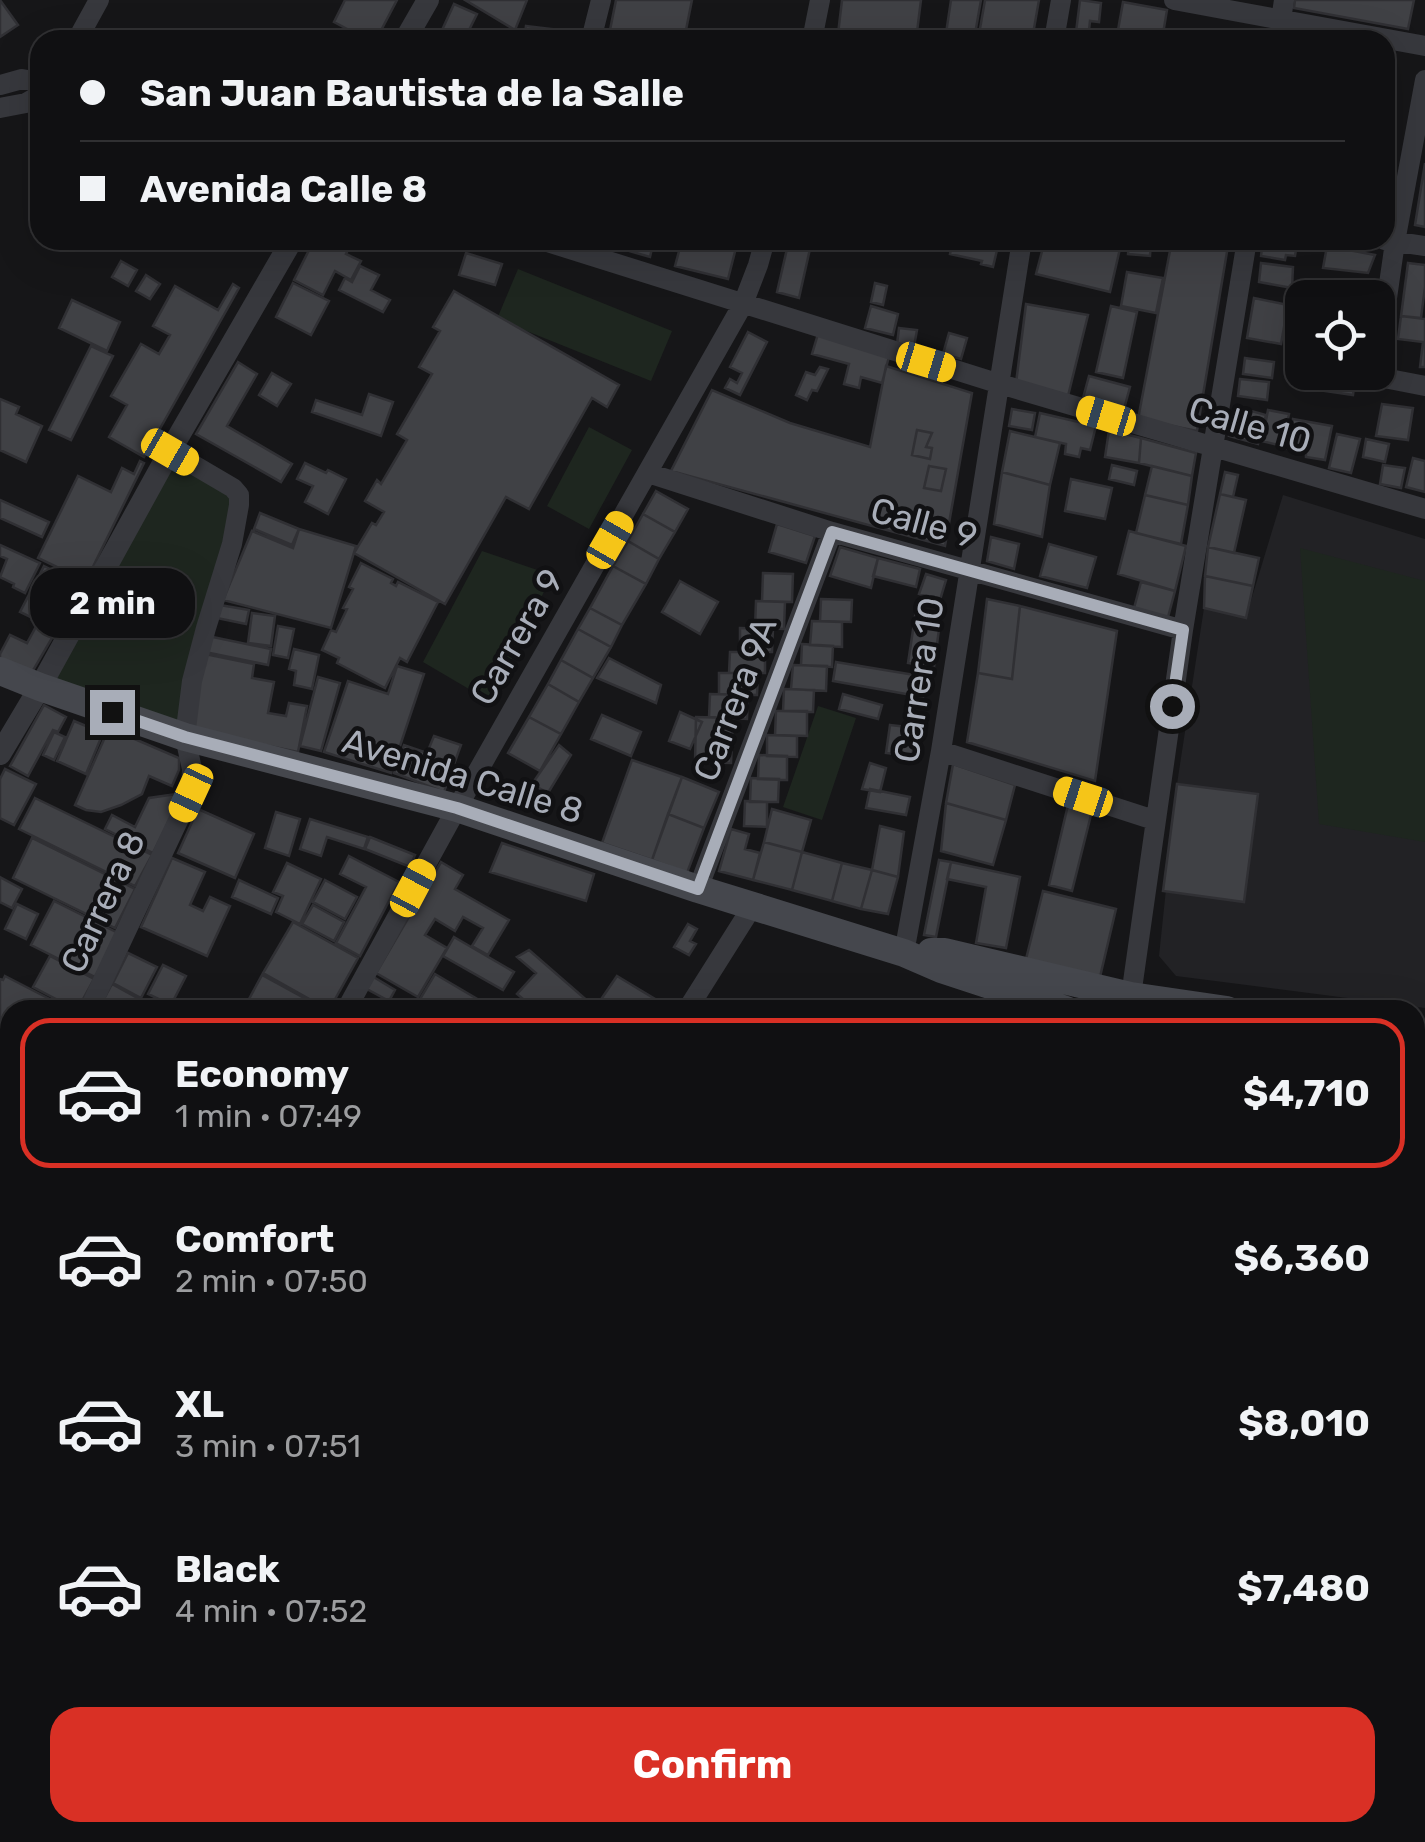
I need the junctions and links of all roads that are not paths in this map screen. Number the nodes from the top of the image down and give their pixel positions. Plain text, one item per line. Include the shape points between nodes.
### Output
1 (99, 0) edge
2 (428, 0) edge
3 (601, 0) edge
4 (820, 0) edge
5 (1061, 0) edge
6 (1174, 0) edge
7 (1281, 20) edge
8 (82, 30) edge
9 (411, 30) edge
10 (594, 30) edge
11 (814, 30) edge
12 (1056, 30) edge
13 (1336, 30) edge
14 (1395, 41) edge
15 (1425, 46) edge
16 (30, 80) edge
17 (1425, 80) edge
18 (0, 85) edge
19 (30, 101) edge
20 (0, 108) edge
21 (1395, 218) edge
22 (1395, 242) edge
23 (1425, 246) edge
24 (286, 250) edge
25 (573, 250) edge
26 (762, 250) edge
27 (1020, 250) edge
28 (1244, 250) edge
29 (1389, 250) edge
30 (1386, 280) edge
31 (743, 304) junction
32 (1395, 380) edge
33 (1000, 384) junction
34 (1425, 386) edge
35 (1212, 448) junction
36 (170, 452) junction
37 (648, 473) junction
38 (1425, 509) edge
39 (832, 532) junction
40 (969, 570) junction
41 (1183, 630) junction
42 (0, 671) edge
43 (40, 687) junction
44 (185, 737) junction
45 (941, 751) junction
46 (0, 754) edge
47 (457, 808) junction
48 (1154, 820) junction
49 (698, 889) junction
50 (752, 907) junction
51 (904, 953) junction
52 (94, 1000) edge
53 (351, 1000) edge
54 (693, 1000) edge
55 (1036, 1000) edge
56 (1119, 1000) edge
57 (1130, 1000) edge

1 - 8 street
2 - 9 street
3 - 10 street
4 - 11 street
5 - 12 street
6 - 7 street
7 - 13 street
14 - 15 street
16 - 18 street
17 - 21 street
19 - 20 street
22 - 23 street
24 - 36 street
25 - 31 street, Calle 10
26 - 31 street, Carrera 9
27 - 33 street, Carrera 10
28 - 35 street
29 - 30 street
31 - 33 street, Calle 10
31 - 37 street, Carrera 9
32 - 34 street
33 - 35 street, Calle 10
33 - 40 street, Carrera 10
35 - 38 street, Calle 10
35 - 41 street
36 - 43 street
36 - 44 street, Carrera 8 via 239,494 232,544 192,681
37 - 39 street, Calle 9
37 - 47 street, Carrera 9
39 - 40 street, Calle 9
39 - 49 street, Carrera 9A
40 - 41 street, Calle 9
40 - 45 street, Carrera 10
41 - 48 street
42 - 43 main road, Avenida Calle 8
43 - 44 main road, Avenida Calle 8
43 - 46 street
44 - 47 main road, Avenida Calle 8
44 - 52 street, Carrera 8 via 191,793
45 - 48 street
45 - 51 street, Carrera 10
47 - 49 main road, Avenida Calle 8
47 - 53 street, Carrera 9
48 - 57 street
49 - 50 main road, Avenida Calle 8
50 - 51 main road, Avenida Calle 8
50 - 54 street
51 - 55 main road, Avenida Calle 8
51 - 56 main road, Avenida Calle 8 via 945,952

